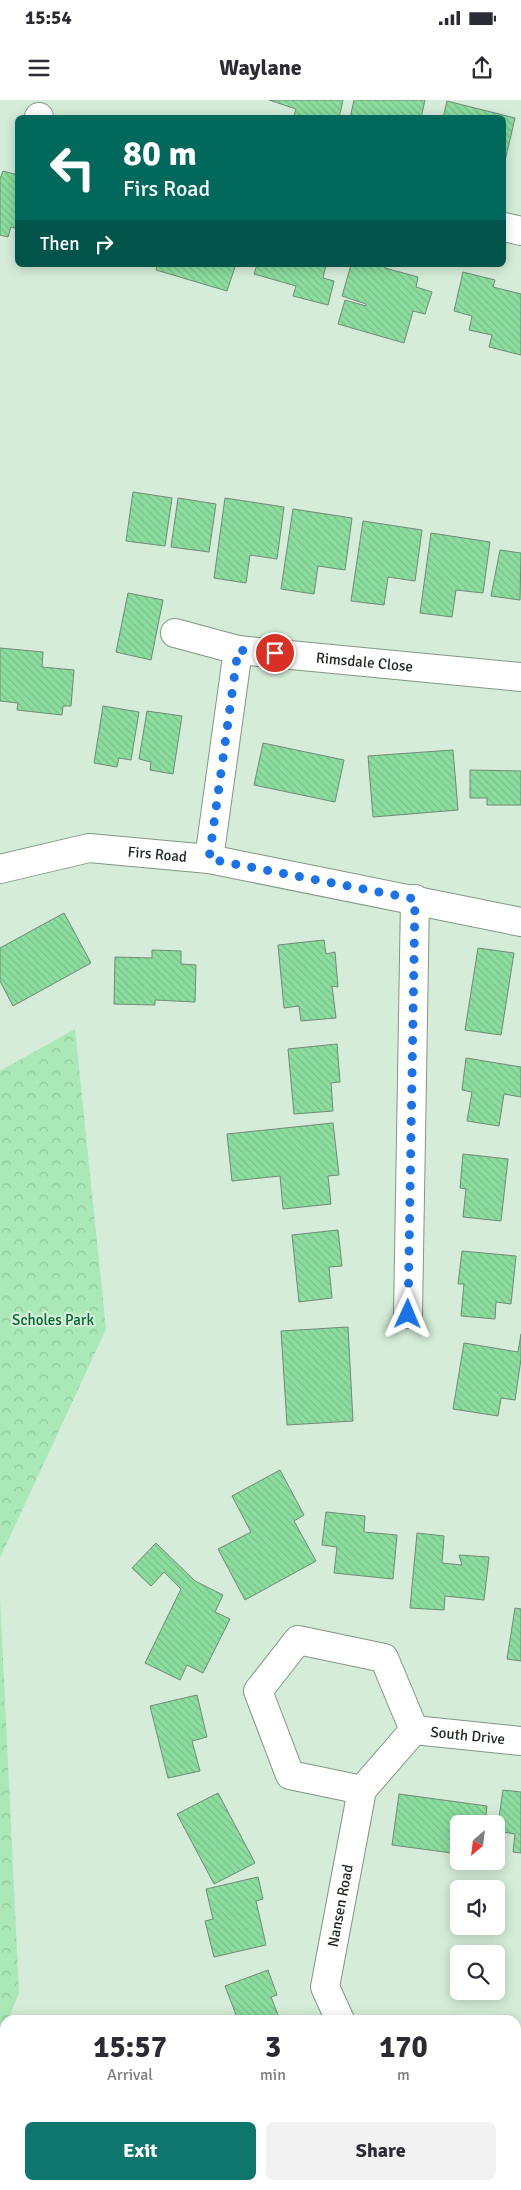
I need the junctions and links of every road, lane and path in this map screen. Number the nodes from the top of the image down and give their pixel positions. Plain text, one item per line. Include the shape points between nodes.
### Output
1 (506, 227) edge
2 (521, 231) edge
3 (175, 633) dead end
4 (238, 650) junction
5 (521, 677) edge
6 (209, 859) junction
7 (0, 869) edge
8 (415, 899) junction
9 (521, 922) edge
10 (408, 1314) dead end
11 (414, 1730) junction
12 (521, 1742) edge
13 (362, 1790) junction
14 (338, 2015) edge

1 - 2 street
3 - 4 street, Rimsdale Close
4 - 5 street, Rimsdale Close
4 - 6 street
6 - 7 street, Firs Road via 89,848
6 - 8 street, Firs Road
8 - 9 street, Firs Road
8 - 10 street
11 - 12 street, South Drive
11 - 13 street, South Drive
11 - 13 street, South Drive via 384,1658 298,1640 258,1691 290,1775
13 - 14 street, Nansen Road via 325,1986

